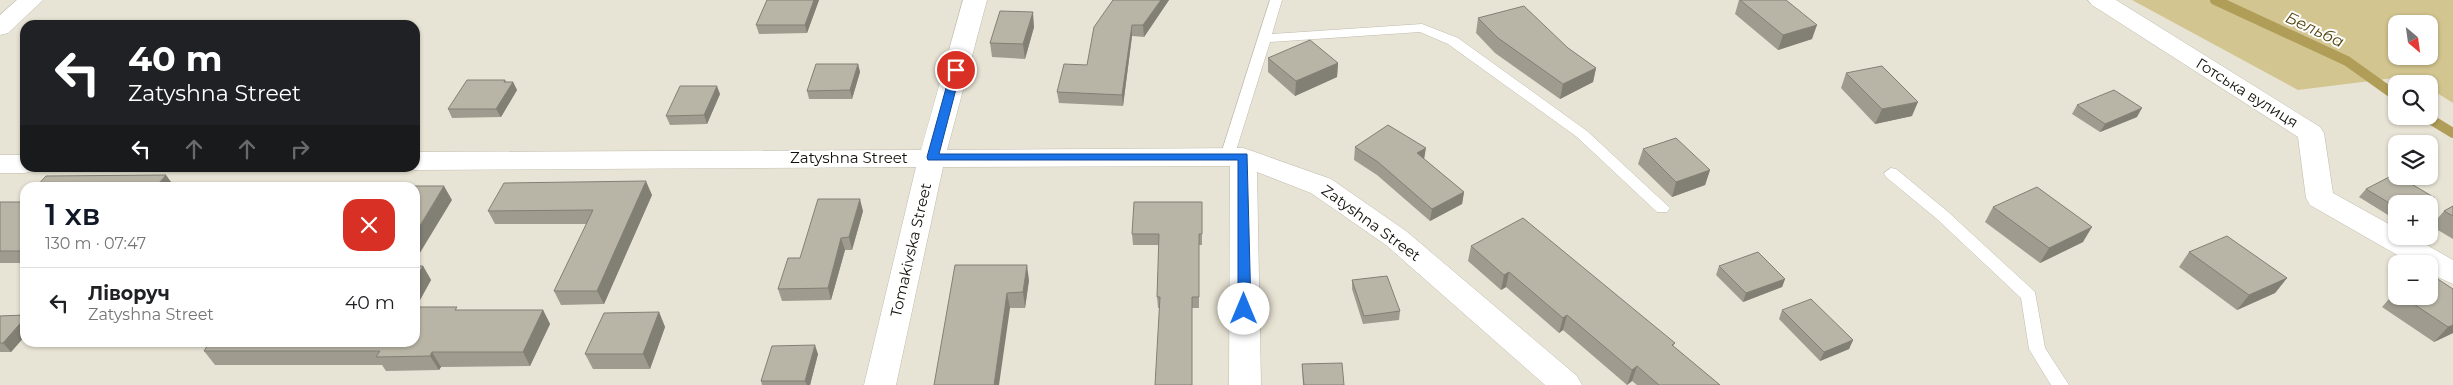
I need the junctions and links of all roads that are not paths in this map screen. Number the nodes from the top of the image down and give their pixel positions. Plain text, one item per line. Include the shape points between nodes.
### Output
1 (31, 0) edge
2 (975, 0) edge
3 (1276, 0) edge
4 (2100, 0) edge
5 (0, 28) edge
6 (1264, 38) junction
7 (932, 157) junction
8 (1235, 157) junction
9 (420, 161) edge
10 (0, 164) edge
11 (20, 164) edge
12 (1890, 172) dead end
13 (1662, 208) dead end
14 (2453, 273) edge
15 (880, 385) edge
16 (1245, 385) edge
17 (1566, 385) edge
18 (2060, 385) edge

1 - 5 street
2 - 7 street, Tomakivska Street
3 - 6 lane
4 - 14 street, Готська вулиця via 2311,133 2320,198
6 - 8 lane
6 - 13 lane via 1422,28 1453,41 1582,134
7 - 8 street, Zatyshna Street
7 - 9 street, Zatyshna Street
7 - 15 street, Tomakivska Street
8 - 16 street
8 - 17 street, Zatyshna Street via 1321,186 1396,238
10 - 11 street
12 - 18 lane via 1942,215 2029,296 2037,349

